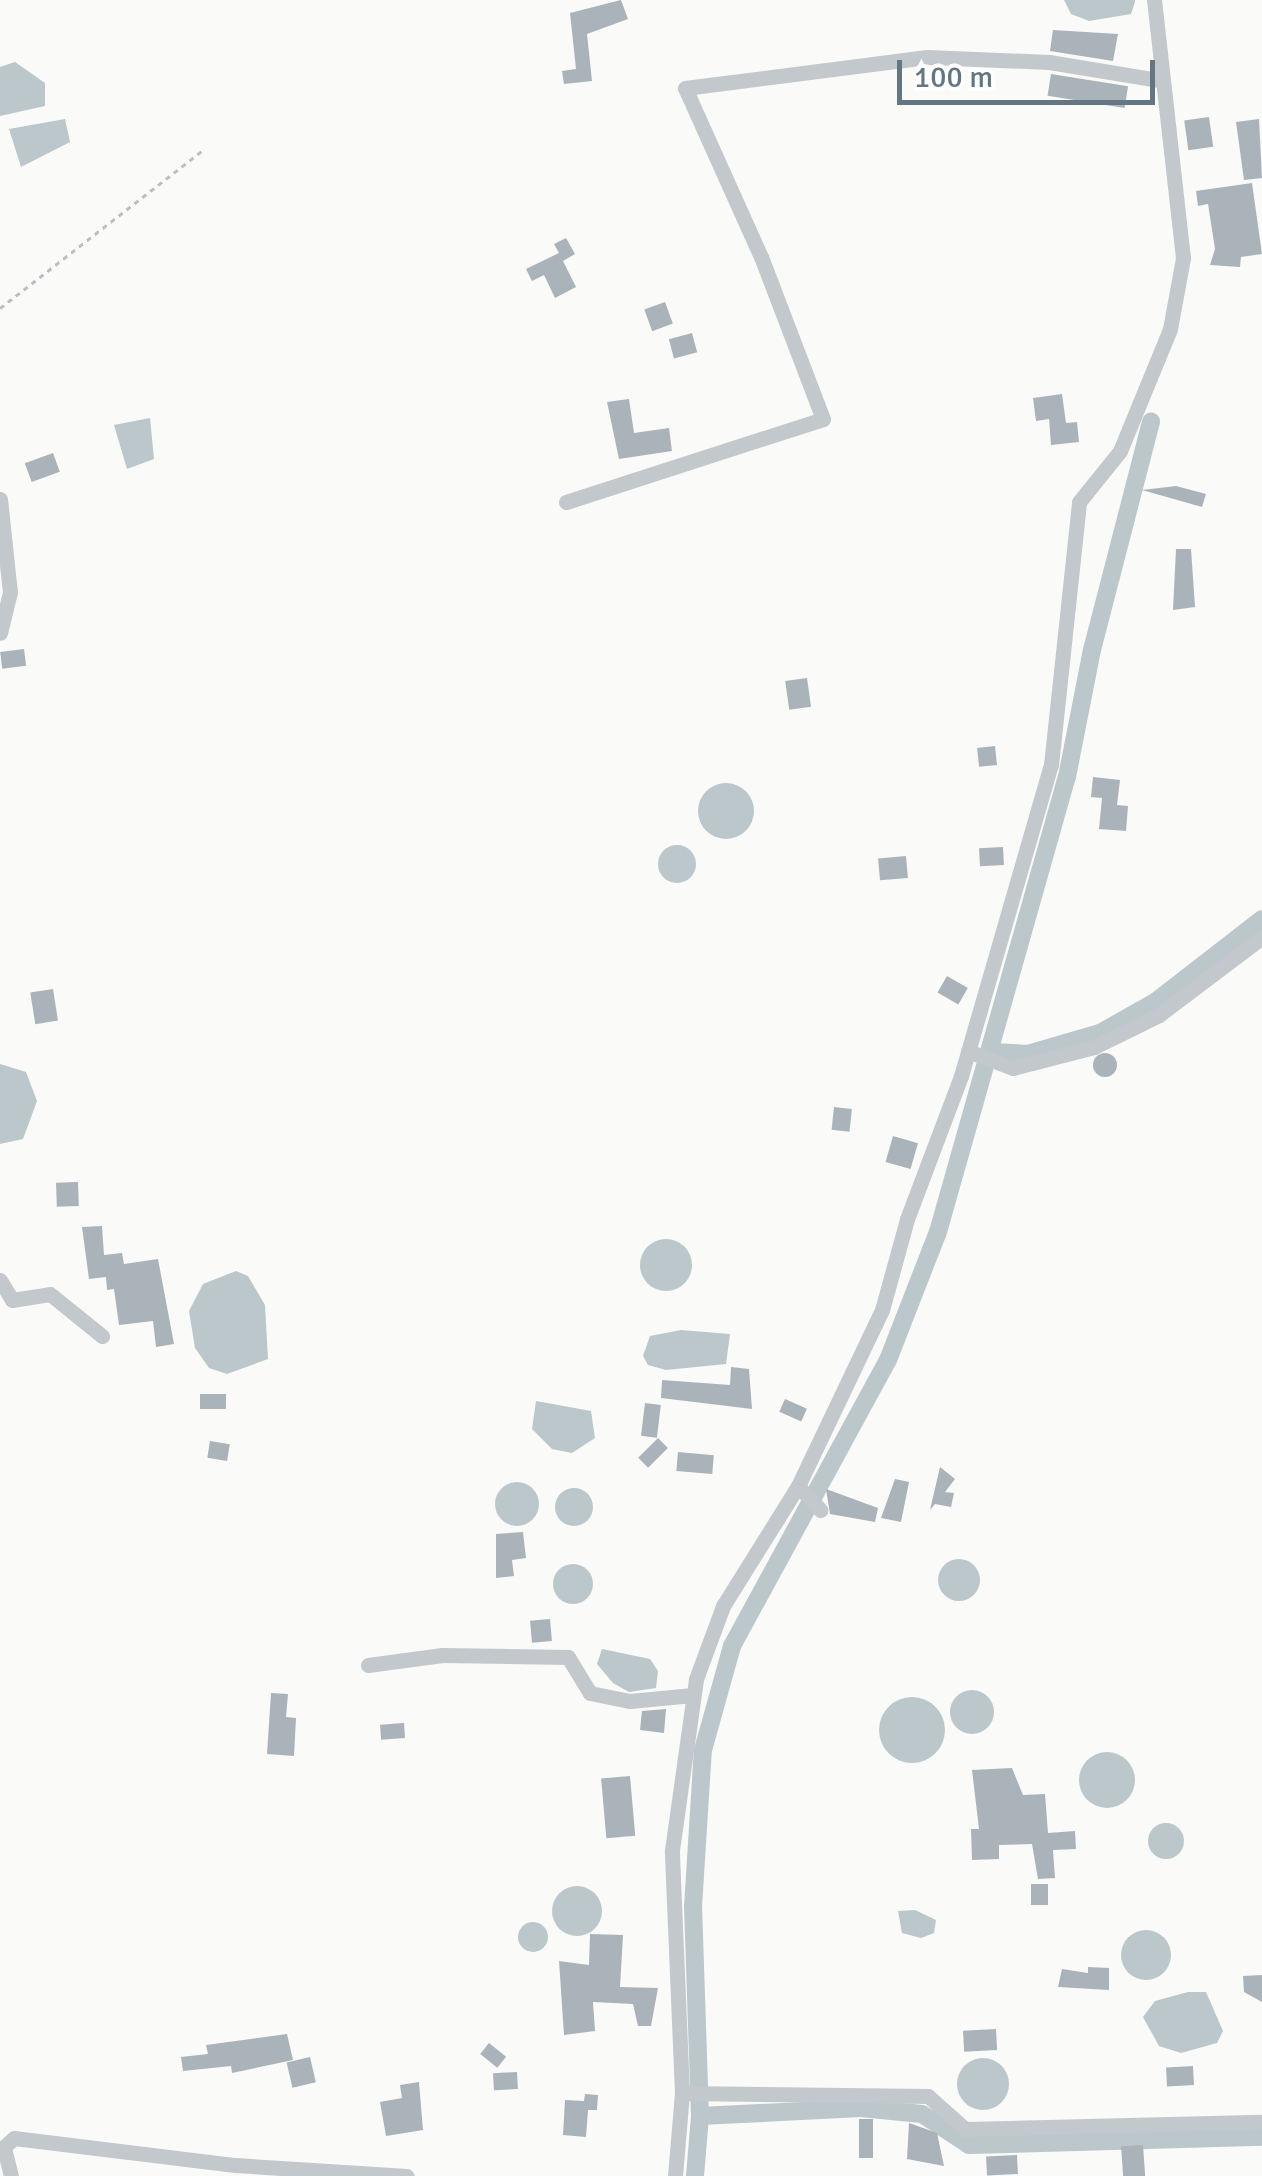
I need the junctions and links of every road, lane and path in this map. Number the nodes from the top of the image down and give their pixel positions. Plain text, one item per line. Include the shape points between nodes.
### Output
1 (1154, 0) edge
2 (1158, 80) junction
3 (204, 150) dead end
4 (0, 308) edge
5 (0, 499) edge
6 (566, 502) dead end
7 (0, 632) edge
8 (1262, 937) edge
9 (968, 1052) junction
10 (0, 1280) edge
11 (102, 1336) dead end
12 (798, 1486) junction
13 (820, 1510) dead end
14 (368, 1665) dead end
15 (693, 1695) junction
16 (682, 2092) junction
17 (1262, 2122) edge
18 (2, 2144) edge
19 (11, 2176) edge
20 (407, 2176) edge
21 (675, 2176) edge

1 - 2 street
2 - 6 street via 1049,62 927,57 685,88 823,419
2 - 9 street via 1183,258 1170,329 1120,451 1080,502 1051,765
3 - 4 path
5 - 7 street via 10,592
8 - 9 street via 1159,1015 1094,1046 1013,1068
9 - 12 street via 882,1310
10 - 11 street via 12,1300 50,1294
12 - 13 street
12 - 15 street via 723,1606
14 - 15 street via 442,1655 568,1657 590,1693 630,1701
15 - 16 street via 672,1850
16 - 17 street via 928,2096 965,2130
16 - 21 street
18 - 19 street
18 - 20 street via 43,2139 236,2165

